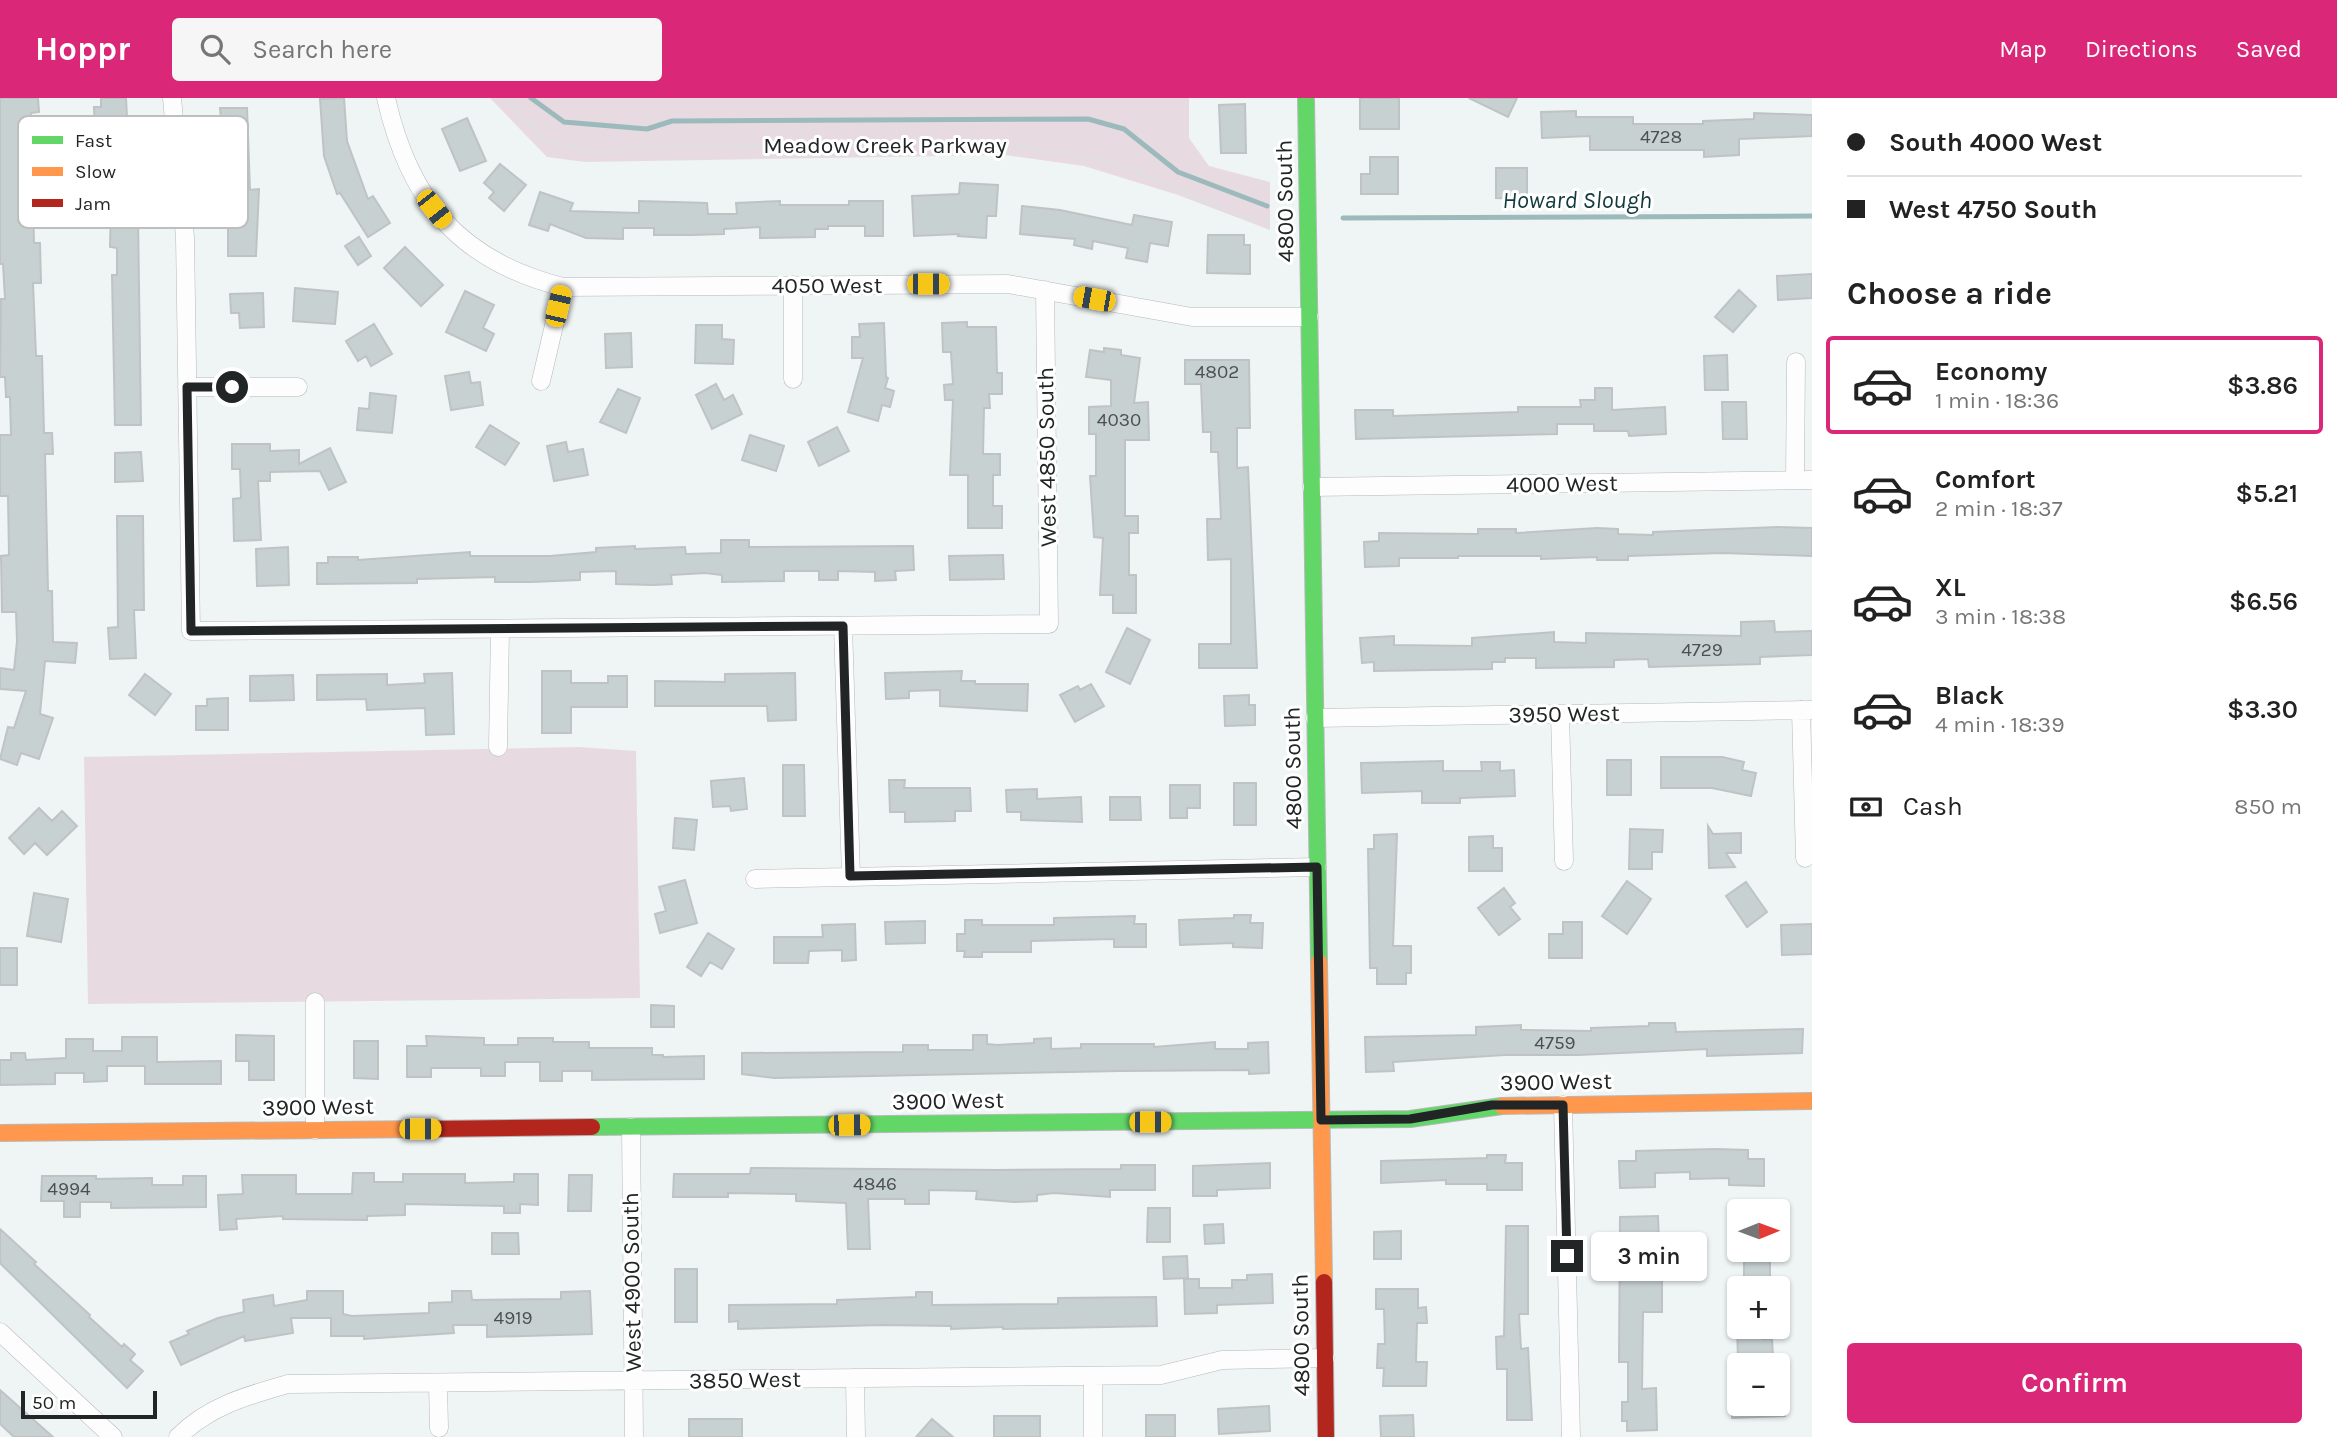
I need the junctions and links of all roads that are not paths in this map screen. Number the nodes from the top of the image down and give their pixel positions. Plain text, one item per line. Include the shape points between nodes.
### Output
1 (172, 98) edge
2 (386, 98) edge
3 (1306, 98) edge
4 (174, 116) edge
5 (184, 228) edge
6 (793, 285) junction
7 (563, 287) junction
8 (1045, 290) junction
9 (1309, 317) junction
10 (1796, 362) dead end
11 (793, 379) dead end
12 (541, 381) dead end
13 (187, 387) junction
14 (298, 387) dead end
15 (1804, 480) edge
16 (1312, 487) junction
17 (843, 626) junction
18 (500, 629) junction
19 (1807, 710) edge
20 (1560, 714) junction
21 (1315, 718) junction
22 (498, 747) dead end
23 (1805, 858) dead end
24 (1564, 861) dead end
25 (1317, 867) junction
26 (850, 876) junction
27 (755, 878) dead end
28 (315, 1002) dead end
29 (1812, 1101) edge
30 (1563, 1105) junction
31 (1321, 1120) junction
32 (631, 1127) junction
33 (315, 1130) junction
34 (0, 1133) edge
35 (0, 1332) edge
36 (1325, 1358) junction
37 (1093, 1376) junction
38 (855, 1378) junction
39 (634, 1381) junction
40 (438, 1383) junction
41 (439, 1428) dead end
42 (113, 1437) edge
43 (178, 1437) edge
44 (634, 1437) edge
45 (856, 1437) edge
46 (1093, 1437) edge
47 (1326, 1437) edge
48 (1571, 1437) edge

1 - 4 street
2 - 7 street, 4050 West via 396,144 419,189 449,228 523,277
3 - 9 street, 4800 South
5 - 13 street
6 - 7 street, 4050 West
6 - 8 street, 4050 West via 1008,284
6 - 11 street
7 - 12 street
8 - 9 street, 4050 West via 1192,317
8 - 17 street, West 4850 South via 1049,624
9 - 16 street, 4800 South
10 - 15 street
13 - 14 street
13 - 18 street via 191,631
15 - 16 street, 4000 West
16 - 21 street, 4800 South
17 - 18 street
17 - 26 street
18 - 22 street
19 - 20 street, 3950 West
19 - 23 street
20 - 21 street, 3950 West
20 - 24 street
21 - 25 street, 4800 South
25 - 26 street
25 - 31 street, 4800 South
26 - 27 street
28 - 33 street
29 - 30 street, 3900 West
30 - 31 street, 3900 West via 1492,1105 1410,1119
30 - 48 street
31 - 32 street, 3900 West
31 - 36 street, 4800 South
32 - 33 street, 3900 West
32 - 39 street, West 4900 South
33 - 34 street, 3900 West
35 - 42 street
36 - 37 street, 3850 West via 1222,1360 1161,1375
36 - 47 street, 4800 South
37 - 38 street, 3850 West
37 - 46 street
38 - 39 street, 3850 West
38 - 45 street
39 - 40 street, 3850 West
39 - 44 street, West 4900 South
40 - 41 street
40 - 43 street, 3850 West via 288,1384 232,1399 193,1422

